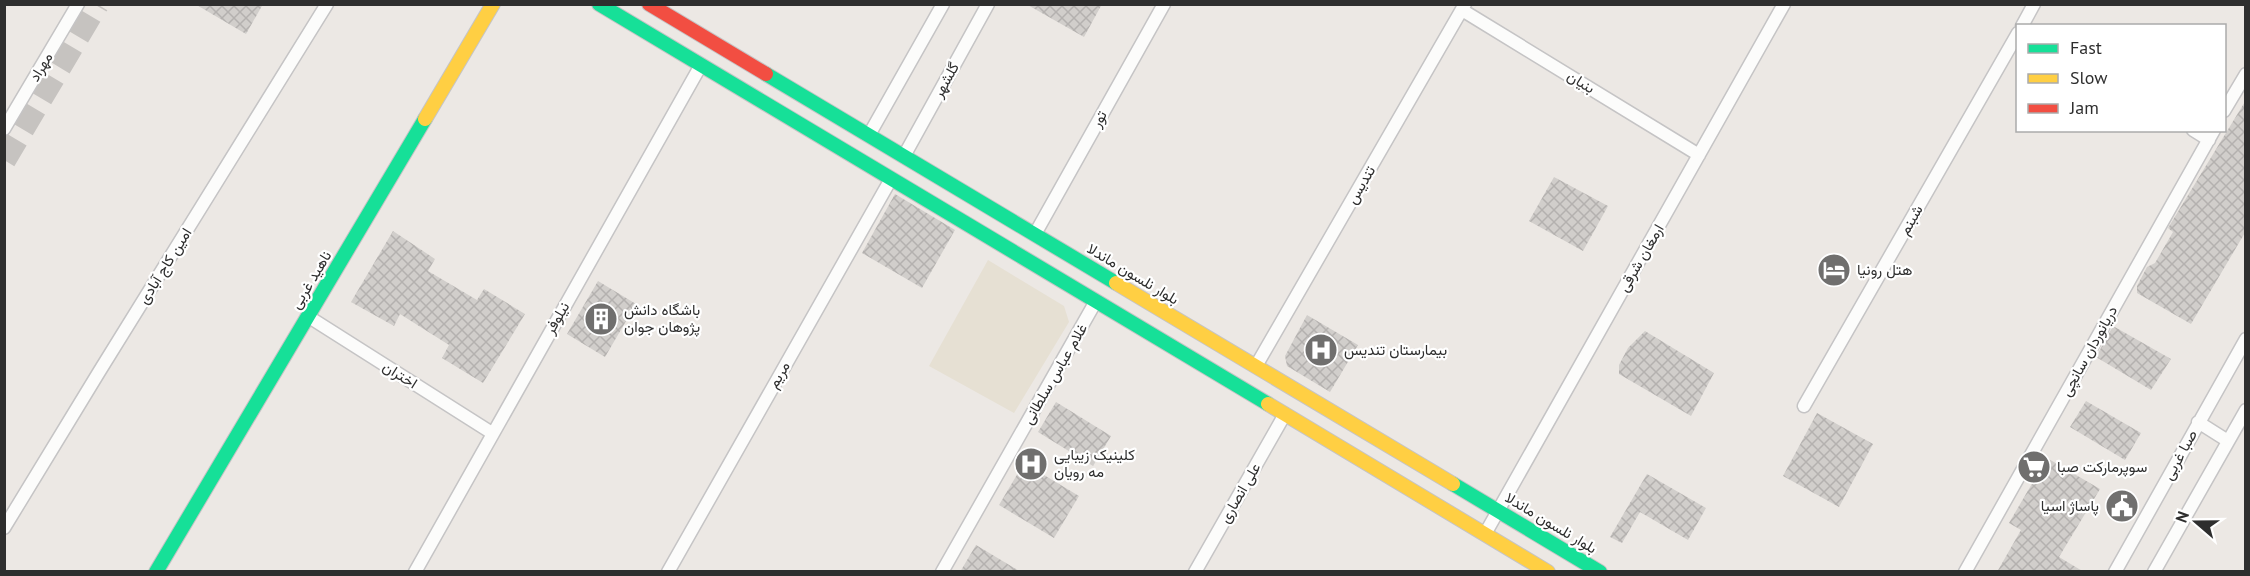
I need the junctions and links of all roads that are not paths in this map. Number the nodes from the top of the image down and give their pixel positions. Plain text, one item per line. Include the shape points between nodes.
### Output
1 (78, 4) edge
2 (327, 4) edge
3 (493, 4) edge
4 (599, 4) edge
5 (650, 4) edge
6 (943, 4) edge
7 (988, 4) edge
8 (1164, 4) edge
9 (1784, 4) edge
10 (2034, 4) edge
11 (1464, 7) edge
12 (672, 10) edge
13 (2023, 24) edge
14 (2016, 36) edge
15 (701, 65) junction
16 (2246, 74) edge
17 (2226, 108) edge
18 (4, 129) edge
19 (868, 135) junction
20 (2211, 135) edge
21 (1699, 155) junction
22 (904, 156) junction
23 (891, 179) junction
24 (1035, 234) junction
25 (1096, 301) junction
26 (309, 317) junction
27 (2246, 339) edge
28 (1256, 366) junction
29 (1804, 406) dead end
30 (2246, 410) edge
31 (1285, 414) junction
32 (2199, 422) junction
33 (492, 433) junction
34 (2228, 441) junction
35 (1498, 511) junction
36 (4, 528) edge
37 (1485, 534) junction
38 (156, 572) edge
39 (415, 572) edge
40 (668, 572) edge
41 (942, 572) edge
42 (1195, 572) edge
43 (1548, 572) edge
44 (1600, 572) edge
45 (1965, 572) edge
46 (2115, 572) edge
47 (2154, 572) edge

1 - 18 street, مهراد
2 - 36 street, امین کاج آبادی
3 - 26 main road, ناهید غربی
4 - 15 main road
5 - 12 main road, بلوار نلسون ماندلا
6 - 19 street
7 - 22 street, گلشهر
8 - 24 street, تور
9 - 21 street, ارمغان شرقی
10 - 13 street
11 - 21 street, بنیان
11 - 28 street, تندیس
12 - 19 main road, بلوار نلسون ماندلا
14 - 29 street, شبنم
15 - 23 main road
15 - 33 street, نیلوفر
16 - 17 street
19 - 22 main road, بلوار نلسون ماندلا
20 - 45 street, دریانوردان سانچی
21 - 35 street, ارمغان شرقی
22 - 24 main road, بلوار نلسون ماندلا
23 - 25 main road
23 - 40 street, مریم
24 - 28 main road, بلوار نلسون ماندلا
25 - 31 main road
25 - 41 street, غلام عباس سلطانی
26 - 33 street, اختران
26 - 38 main road, ناهید غربی
27 - 32 street, صبا غربی
28 - 35 main road, بلوار نلسون ماندلا
30 - 34 street
31 - 37 main road
31 - 42 street, علی انصاری
32 - 34 street
32 - 46 street, صبا غربی
33 - 39 street, نیلوفر
34 - 47 street
35 - 37 street, ارمغان شرقی
35 - 44 main road, بلوار نلسون ماندلا
37 - 43 main road

